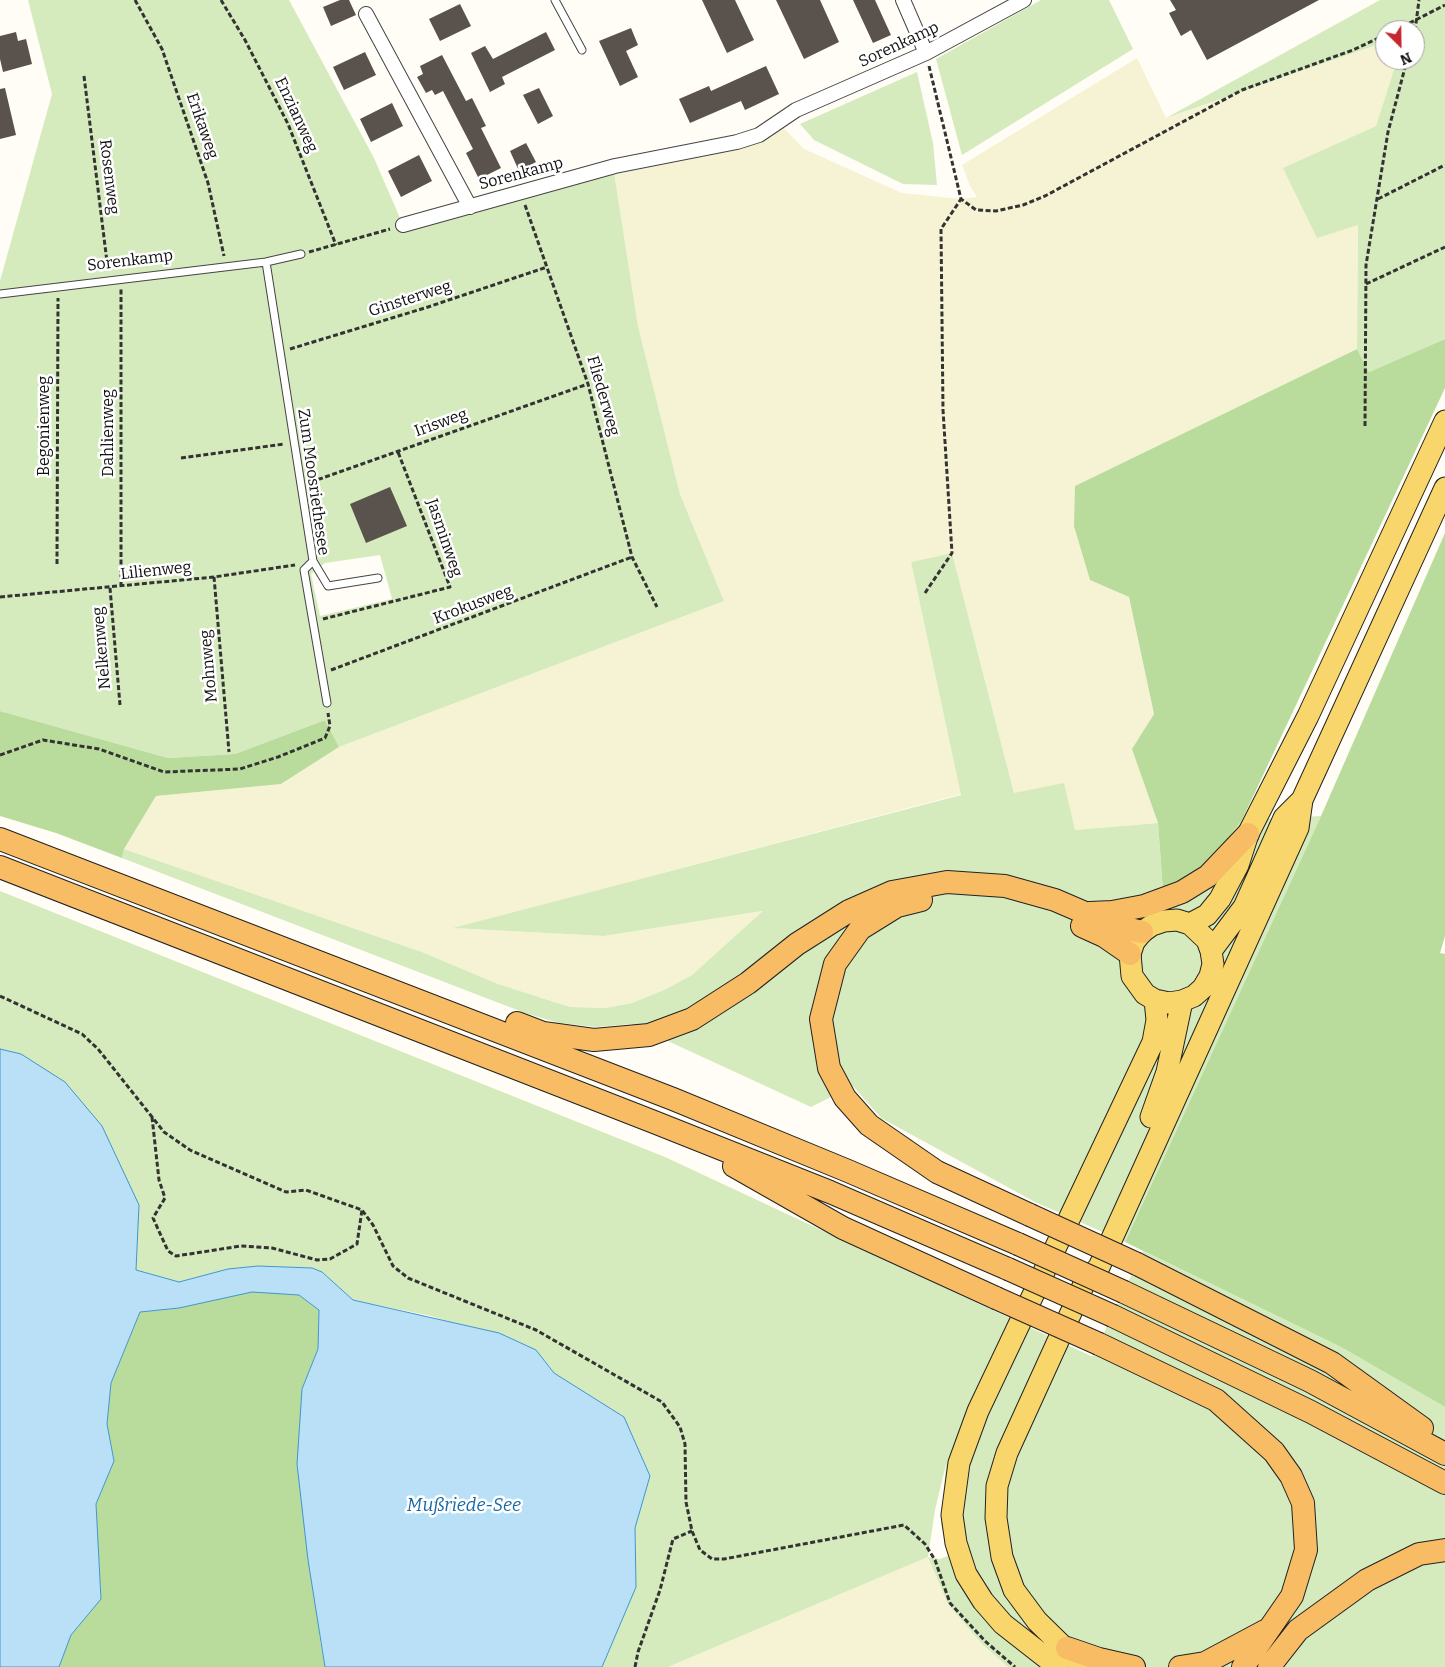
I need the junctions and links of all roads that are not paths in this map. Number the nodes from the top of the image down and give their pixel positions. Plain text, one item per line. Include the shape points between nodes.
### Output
1 (555, 0) edge
2 (903, 0) edge
3 (1024, 0) edge
4 (366, 14) dead end
5 (582, 50) dead end
6 (926, 53) junction
7 (470, 206) junction
8 (403, 225) road end
9 (301, 254) road end
10 (266, 262) junction
11 (0, 294) edge
12 (1445, 421) edge
13 (1445, 488) edge
14 (313, 561) junction
15 (378, 578) dead end
16 (327, 703) road end
17 (1302, 800) junction
18 (1248, 834) junction
19 (0, 839) edge
20 (0, 867) edge
21 (1084, 913) junction
22 (1190, 924) junction
23 (1142, 932) junction
24 (1211, 951) junction
25 (1130, 954) junction
26 (1155, 1000) junction
27 (1182, 1002) junction
28 (424, 1003) junction
29 (654, 1122) junction
30 (1084, 1283) junction
31 (1445, 1445) edge
32 (1445, 1454) edge
33 (1445, 1483) edge
34 (1445, 1550) edge
35 (1266, 1631) junction
36 (1062, 1657) edge
37 (1084, 1667) edge
38 (1134, 1667) edge
39 (1180, 1667) edge
40 (1243, 1667) edge
41 (1269, 1667) edge

1 - 5 lane
2 - 6 street
3 - 6 street, Sorenkamp
4 - 7 street
6 - 7 street, Sorenkamp via 796,110 759,135 615,166
7 - 8 street, Sorenkamp
9 - 10 lane, Sorenkamp
10 - 11 lane, Sorenkamp
10 - 14 lane, Zum Moosriethesee
12 - 18 main road via 1308,716
13 - 17 main road
14 - 15 lane via 328,586
14 - 16 lane, Zum Moosriethesee via 304,570
17 - 24 main road via 1284,818 1244,907
17 - 30 main road via 1298,828 1098,1267
18 - 21 highway via 1208,876 1182,892 1144,906
18 - 22 main road via 1238,865 1220,899 1207,915
19 - 28 highway
20 - 29 highway
21 - 23 highway
21 - 28 highway via 1055,900 1005,886 947,882 892,892 849,911 797,944 748,983 692,1019 649,1035 594,1040 543,1033 446,998
22 - 23 main road via 1164,920
22 - 24 main road via 1207,940
23 - 25 main road
24 - 27 main road via 1210,976 1203,988
25 - 26 main road via 1132,976 1145,994
25 - 31 highway, bridge via 1104,936 1055,913 1000,896 947,894 897,906 860,929 835,964 821,1019 828,1068 845,1098 869,1125 937,1172 1137,1264 1332,1363
26 - 27 main road
26 - 36 main road via 1157,1020 1153,1042 978,1411 959,1463 952,1515 956,1543 966,1574 1003,1624
27 - 30 main road via 1160,1097 1089,1262
28 - 32 highway, bridge via 692,1107 1018,1244 1310,1382
29 - 33 highway, bridge via 830,1192 1113,1316 1312,1412
29 - 35 highway, bridge via 843,1228 1216,1400 1274,1452 1291,1476 1303,1503 1306,1550 1292,1596
30 - 36 main road via 1007,1453 997,1486 996,1518 1002,1558 1014,1590
34 - 41 highway via 1419,1554 1366,1580 1298,1630
35 - 39 highway via 1205,1663
35 - 40 highway
36 - 37 main road
36 - 38 highway via 1098,1659

